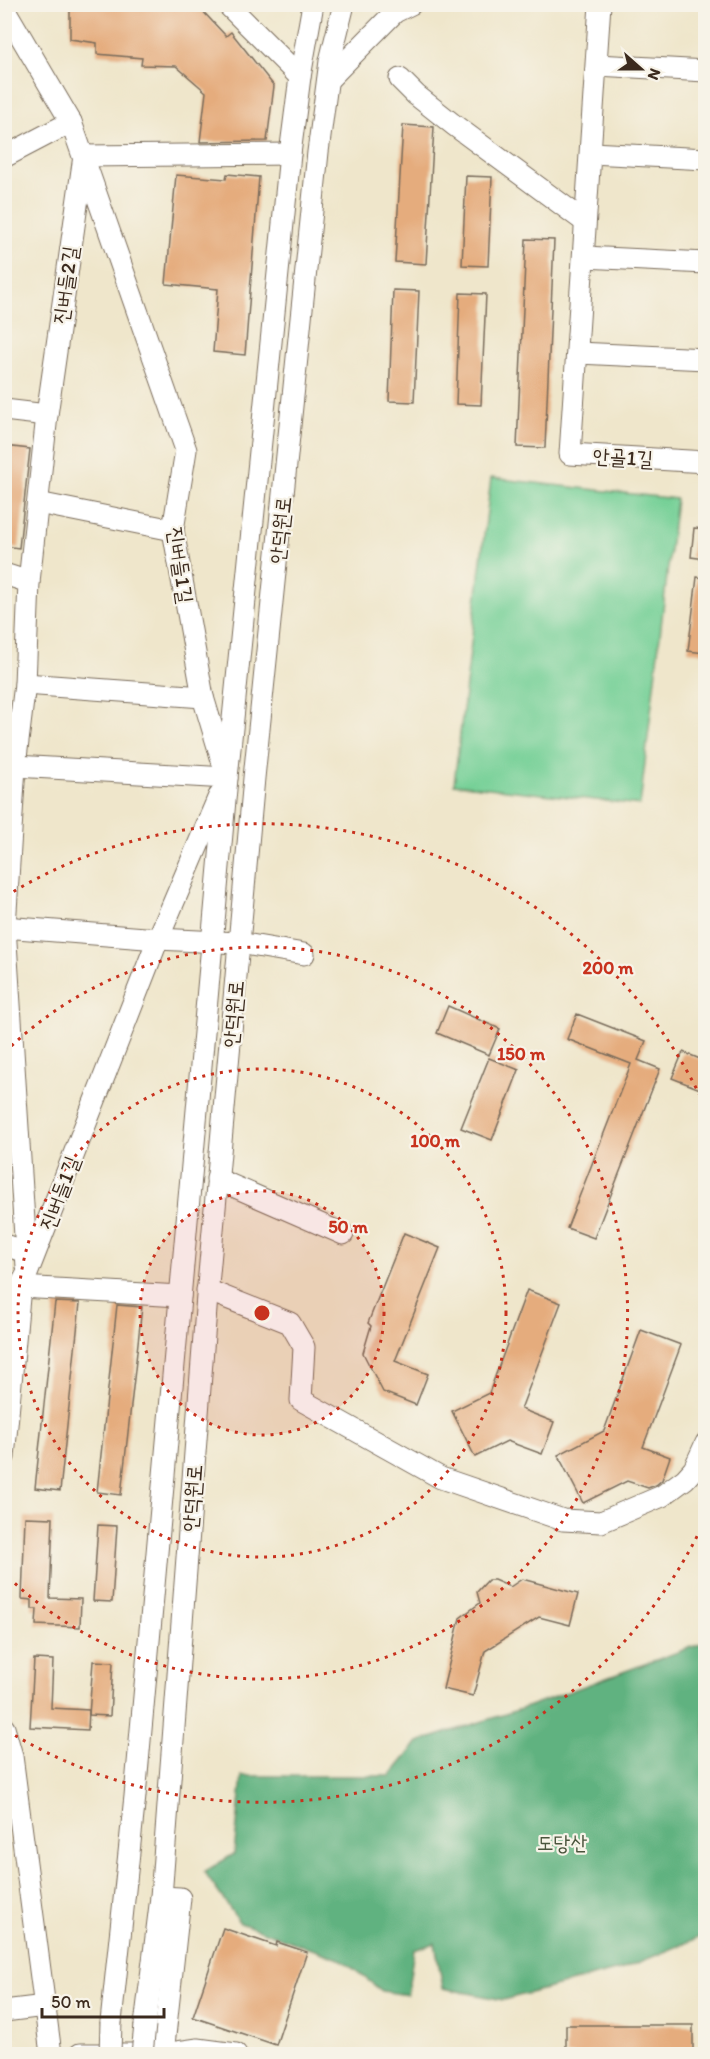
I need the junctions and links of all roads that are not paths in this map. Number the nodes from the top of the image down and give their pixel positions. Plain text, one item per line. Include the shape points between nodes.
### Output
1 (226, 4) edge
2 (313, 4) edge
3 (344, 4) edge
4 (411, 4) edge
5 (600, 4) edge
6 (4, 8) edge
7 (597, 65) junction
8 (705, 71) edge
9 (300, 77) junction
10 (399, 79) dead end
11 (328, 80) junction
12 (71, 122) junction
13 (591, 153) junction
14 (290, 154) junction
15 (84, 156) junction
16 (4, 158) edge
17 (705, 159) edge
18 (584, 221) junction
19 (584, 257) junction
20 (705, 263) edge
21 (578, 353) junction
22 (705, 359) edge
23 (4, 410) edge
24 (47, 415) junction
25 (705, 462) edge
26 (38, 503) junction
27 (172, 530) junction
28 (4, 574) edge
29 (29, 582) junction
30 (25, 684) junction
31 (203, 696) junction
32 (15, 766) junction
33 (227, 778) junction
34 (5, 927) edge
35 (158, 939) junction
36 (212, 942) junction
37 (239, 943) junction
38 (304, 954) dead end
39 (217, 1179) junction
40 (343, 1234) dead end
41 (4, 1245) edge
42 (26, 1252) junction
43 (18, 1289) edge
44 (207, 1290) junction
45 (180, 1296) junction
46 (705, 1443) edge
47 (4, 1457) edge
48 (4, 1728) edge
49 (161, 1897) junction
50 (45, 2006) junction
51 (4, 2011) edge
52 (82, 2054) edge
53 (163, 2054) edge
54 (51, 2055) edge
55 (110, 2055) edge
56 (142, 2055) edge
57 (236, 2055) edge

1 - 9 street
2 - 9 street, 안덕원로
3 - 11 street, 안덕원로
4 - 11 street via 395,12
5 - 7 street, 안골1길
6 - 12 street, 진버들1길
7 - 8 street
7 - 13 street, 안골1길
9 - 14 street, 안덕원로
10 - 18 street via 454,125
11 - 37 street, 안덕원로
12 - 15 street, 진버들1길
12 - 16 street
13 - 17 street
13 - 18 street, 안골1길
14 - 15 street
14 - 33 street, 안덕원로
15 - 24 street, 진버들2길
15 - 27 street, 진버들1길 via 186,450
18 - 19 street, 안골1길
19 - 20 street
19 - 21 street, 안골1길
21 - 22 street
21 - 25 street, 안골1길 via 570,454
23 - 24 street
24 - 26 street, 진버들2길
26 - 27 street
26 - 29 street, 진버들2길
27 - 31 street, 진버들1길
28 - 29 street
29 - 30 street, 진버들2길
30 - 31 street
30 - 32 street, 진버들2길
31 - 33 street, 진버들1길
32 - 33 street
32 - 34 street, 진버들2길
33 - 35 street, 진버들1길
33 - 36 street, 안덕원로
34 - 35 street
34 - 42 street, 진버들2길
35 - 36 street
35 - 43 street, 진버들1길
36 - 37 street
36 - 45 street, 안덕원로
37 - 38 street
37 - 39 street, 안덕원로
39 - 40 street
39 - 44 street, 안덕원로
41 - 42 street
42 - 43 street, 진버들2길
43 - 45 street
43 - 47 street, 진버들1길
44 - 46 street via 290,1323 304,1347 301,1400 441,1478 563,1520 601,1522 662,1496 694,1469
44 - 49 street, 안덕원로
45 - 55 street, 안덕원로, bridge
48 - 50 street via 12,1756
49 - 53 street via 180,1898
49 - 56 street, 안덕원로, bridge
50 - 51 street
50 - 54 street
52 - 53 street
53 - 57 street via 198,2049

